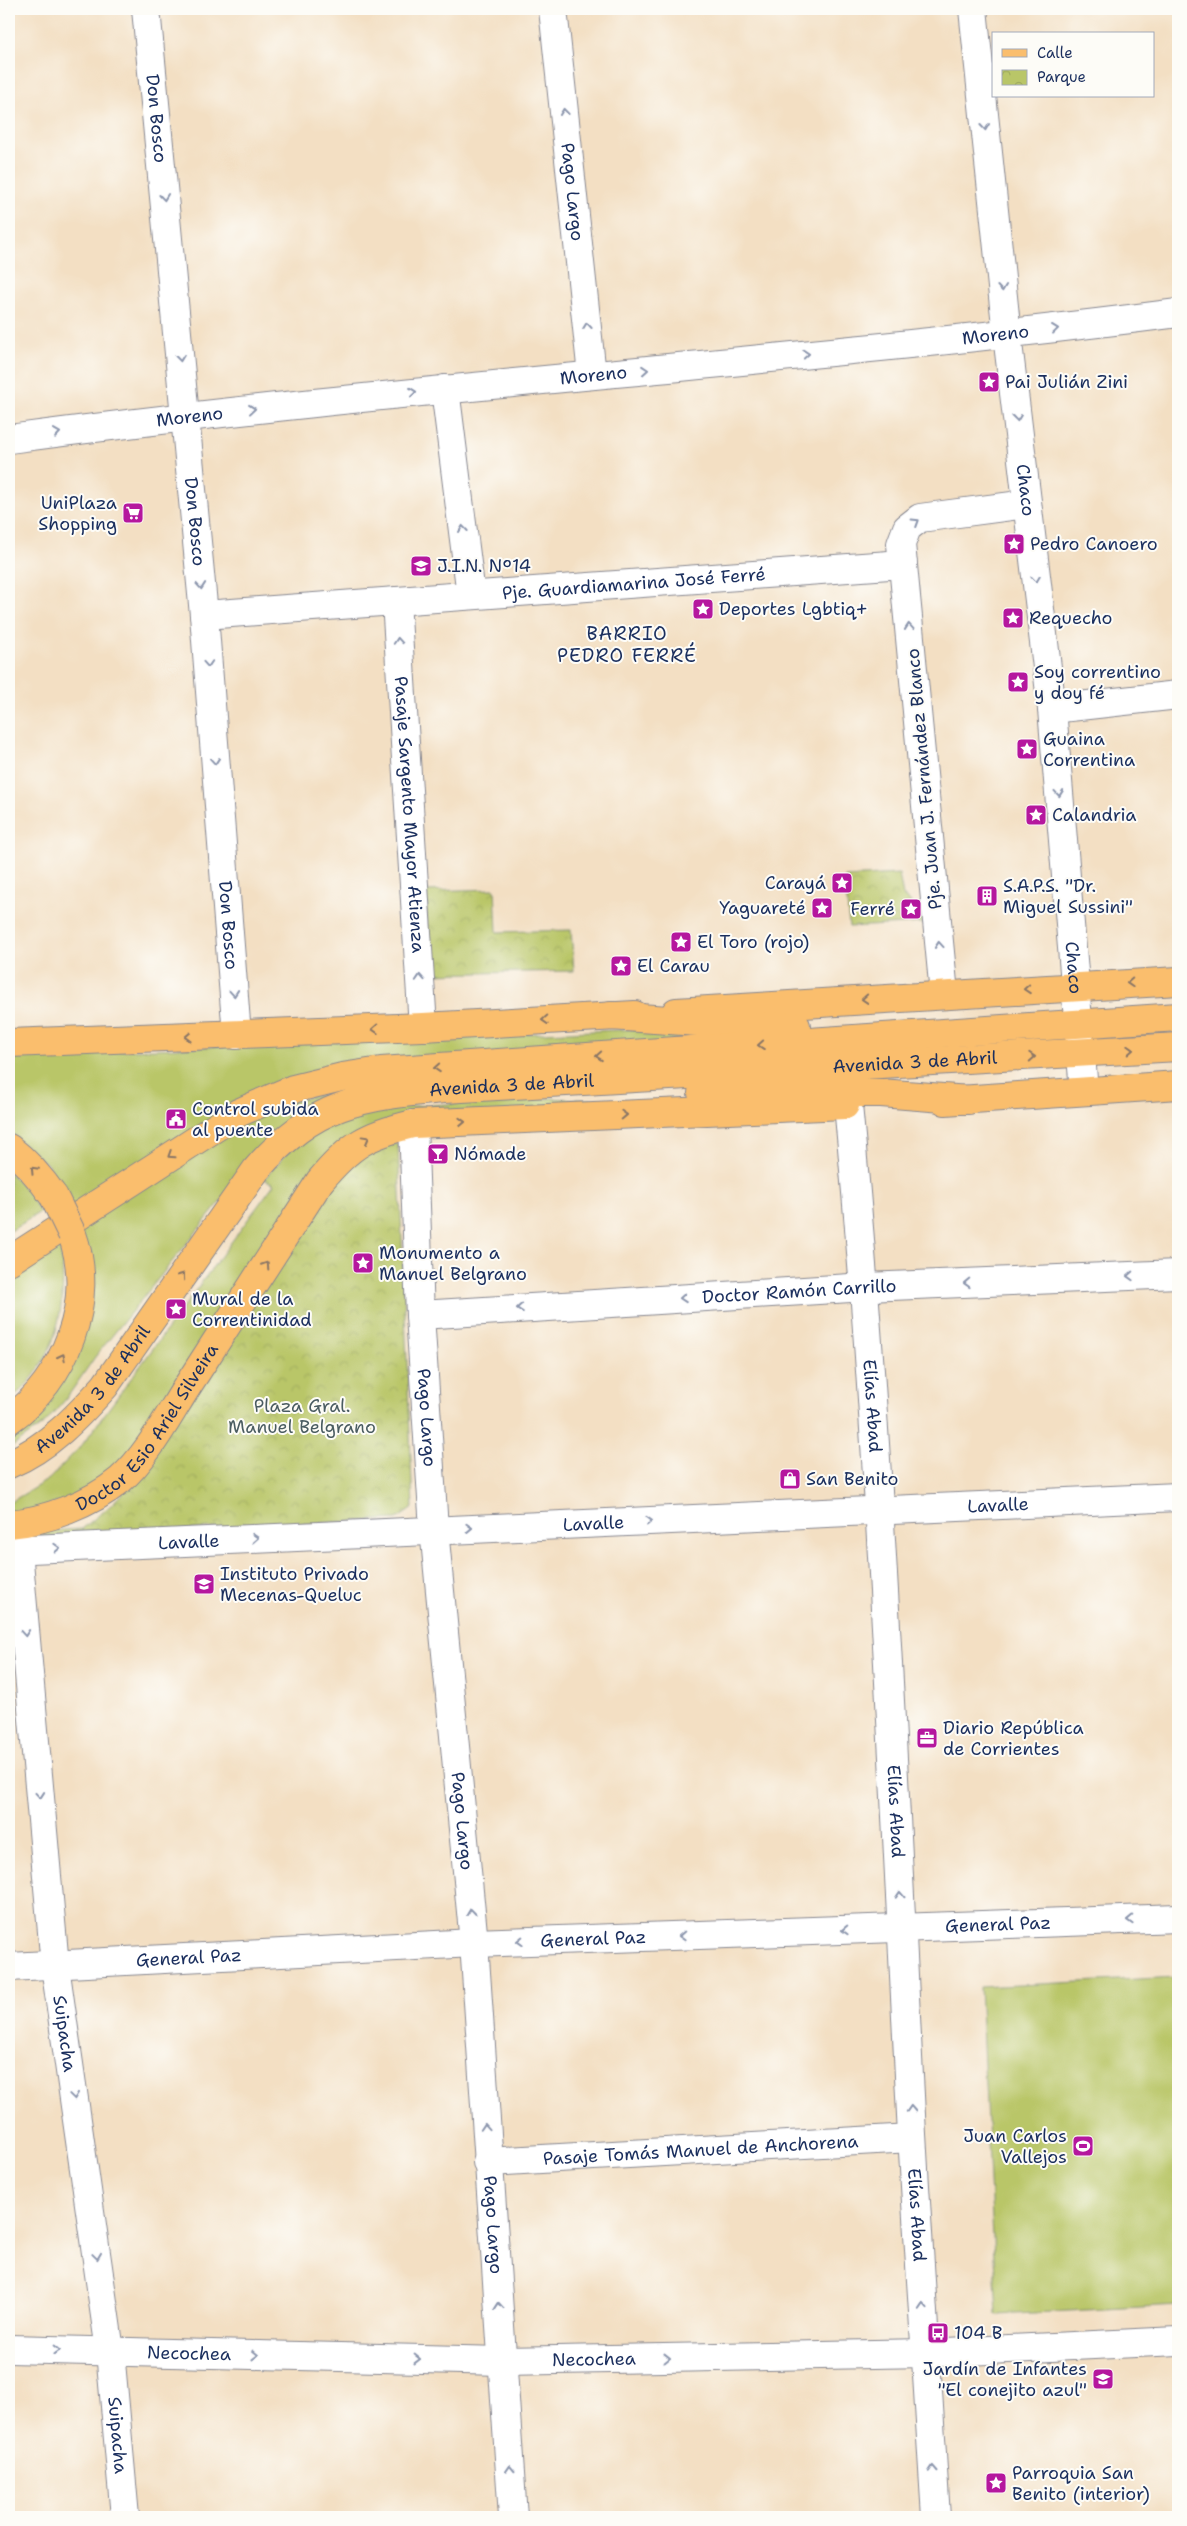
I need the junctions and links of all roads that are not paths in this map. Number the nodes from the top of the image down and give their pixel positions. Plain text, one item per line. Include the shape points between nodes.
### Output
1 (146, 9) edge
2 (553, 9) edge
3 (973, 9) edge
4 (1178, 313) edge
5 (1007, 335) junction
6 (592, 374) junction
7 (445, 388) junction
8 (186, 415) junction
9 (9, 439) edge
10 (1027, 504) junction
11 (904, 564) junction
12 (471, 595) junction
13 (396, 601) junction
14 (204, 615) junction
15 (1178, 695) edge
16 (1052, 709) junction
17 (1178, 981) edge
18 (1076, 986) junction
19 (944, 994) junction
20 (612, 1016) junction
21 (1178, 1017) edge
22 (1066, 1024) junction
23 (423, 1027) junction
24 (237, 1035) junction
25 (9, 1043) edge
26 (1178, 1047) edge
27 (1081, 1054) junction
28 (546, 1085) junction
29 (1178, 1085) edge
30 (1084, 1090) junction
31 (968, 1100) junction
32 (848, 1105) junction
33 (413, 1124) junction
34 (9, 1148) edge
35 (9, 1261) edge
36 (1178, 1274) edge
37 (866, 1287) junction
38 (420, 1315) junction
39 (9, 1420) edge
40 (9, 1464) edge
41 (1178, 1497) edge
42 (881, 1512) junction
43 (9, 1524) edge
44 (434, 1529) junction
45 (13, 1550) edge
46 (1178, 1918) edge
47 (902, 1928) junction
48 (474, 1943) junction
49 (55, 1966) junction
50 (9, 1968) edge
51 (912, 2138) junction
52 (487, 2162) junction
53 (1178, 2341) edge
54 (9, 2349) edge
55 (110, 2351) junction
56 (926, 2353) junction
57 (503, 2361) junction
58 (126, 2517) edge
59 (513, 2517) edge
60 (936, 2517) edge

1 -> 8 street, Don Bosco
6 -> 2 street, Pago Largo
3 -> 5 street, Chaco
5 -> 4 street, Moreno
6 -> 5 street, Moreno
5 -> 10 street, Chaco
6 - 7 street, Moreno
8 -> 7 street, Moreno
12 -> 7 street
9 -> 8 street, Moreno
8 -> 14 street, Don Bosco
11 -> 10 street via 901,544 907,528 920,518
10 -> 16 street, Chaco
11 - 12 street, Pje. Guardiamarina José Ferré
19 -> 11 street, Pje. Juan J. Fernández Blanco
12 - 13 street, Pje. Guardiamarina José Ferré
13 - 14 street, Pje. Guardiamarina José Ferré
23 -> 13 street, Pasaje Sargento Mayor Atienza
14 -> 24 street, Don Bosco
15 - 16 street
16 -> 18 street, Chaco
17 -> 18 main road
18 -> 19 main road
18 - 22 street, Chaco
19 -> 20 main road
20 - 22 main road via 771,1027 947,1021
20 -> 23 main road
21 - 22 main road, Avenida 3 de Abril
22 - 27 street, Chaco
22 -> 35 main road, Avenida 3 de Abril via 381,1071 342,1077 293,1089 238,1113
23 -> 24 main road
24 -> 25 main road
27 -> 26 main road, Avenida 3 de Abril
28 -> 27 main road, Avenida 3 de Abril
27 - 30 street, Chaco
28 - 31 main road via 640,1094 881,1092
40 -> 28 main road, Avenida 3 de Abril via 63,1430 105,1386 256,1170 285,1138 305,1123 332,1108 370,1097
29 - 30 main road, Avenida 3 de Abril
30 - 31 main road, Avenida 3 de Abril
31 - 32 main road, Avenida 3 de Abril
33 -> 32 main road, Avenida 3 de Abril
32 - 37 street, Elías Abad
33 - 38 street, Pago Largo
43 -> 33 main road, Doctor Esio Ariel Silveira via 63,1511 104,1492 121,1479 157,1434 320,1181 360,1142 375,1134
39 -> 34 main road, bridge via 35,1397 53,1374 73,1331 79,1309 80,1274 72,1234 54,1197 41,1178
36 -> 37 street, Doctor Ramón Carrillo
37 -> 38 street, Doctor Ramón Carrillo
37 - 42 street, Elías Abad
38 - 44 street, Pago Largo
41 - 42 street, Lavalle
44 -> 42 street, Lavalle
47 -> 42 street, Elías Abad
45 -> 44 street, Lavalle
48 -> 44 street, Pago Largo
45 -> 49 street, Suipacha
46 -> 47 street, General Paz
47 -> 48 street, General Paz
51 -> 47 street, Elías Abad
48 - 49 street, General Paz
52 -> 48 street, Pago Largo
49 - 50 street, General Paz
49 -> 55 street, Suipacha
51 - 52 street, Pasaje Tomás Manuel de Anchorena
56 -> 51 street, Elías Abad
57 -> 52 street, Pago Largo
53 - 56 street, Necochea
54 -> 55 street, Necochea
55 -> 57 street, Necochea
55 - 58 street, Suipacha
57 -> 56 street, Necochea
60 -> 56 street, Elías Abad
59 -> 57 street, Pago Largo

